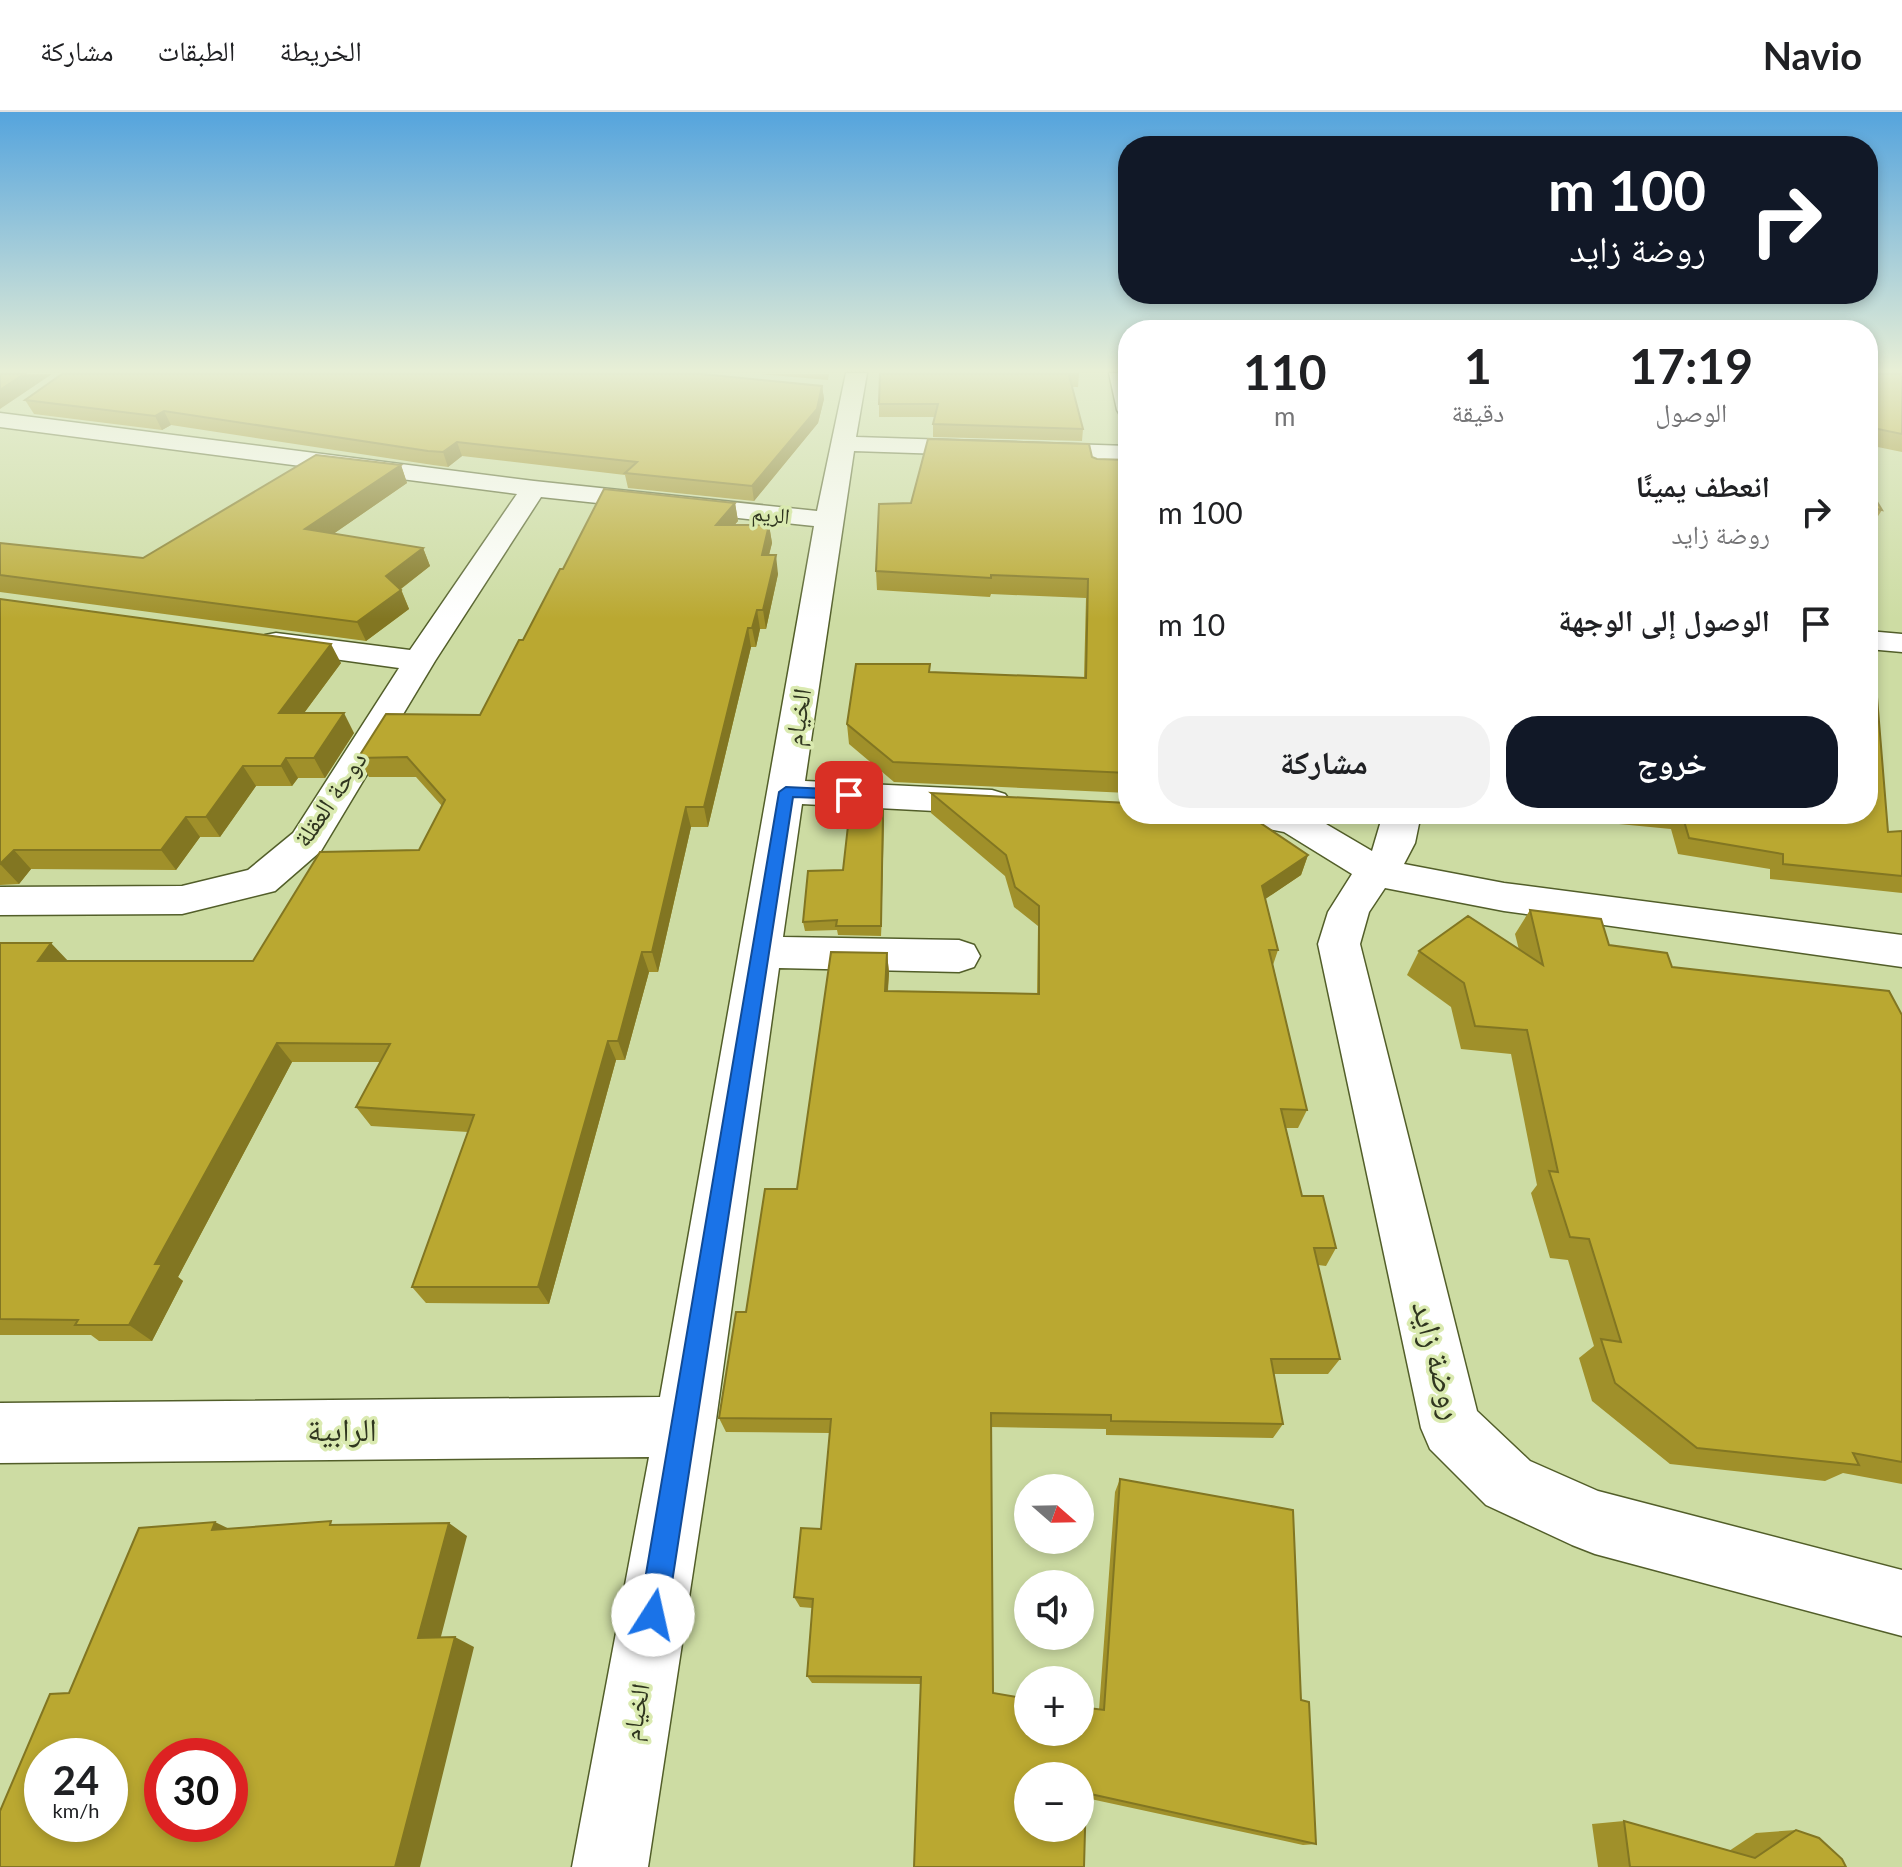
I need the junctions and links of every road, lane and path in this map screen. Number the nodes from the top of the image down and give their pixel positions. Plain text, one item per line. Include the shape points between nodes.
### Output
1 (271, 455) edge
2 (843, 455) edge
3 (534, 489) junction
4 (828, 520) junction
5 (248, 638) edge
6 (419, 661) junction
7 (786, 792) junction
8 (1019, 803) edge
9 (1298, 824) edge
10 (1401, 824) edge
11 (1379, 873) junction
12 (0, 901) edge
13 (1902, 951) edge
14 (761, 952) junction
15 (959, 956) dead end
16 (685, 1427) junction
17 (0, 1433) edge
18 (1902, 1603) edge
19 (610, 1867) edge

1 - 3 street, الريم
2 - 4 street, الخيام
3 - 4 street, الريم
3 - 6 street, دوحة العقلة
4 - 7 street, الخيام
5 - 6 street
6 - 12 street, دوحة العقلة via 307,842 261,881 182,900
7 - 8 street
7 - 14 street, الخيام
9 - 11 street
10 - 11 street, روضة زايد via 1400,837
11 - 13 street via 1504,897
11 - 18 street, روضة زايد via 1355,899 1339,944 1451,1428 1508,1483 1595,1522
14 - 15 street
14 - 16 street, الخيام
16 - 17 street, الرابية
16 - 19 street, الخيام

